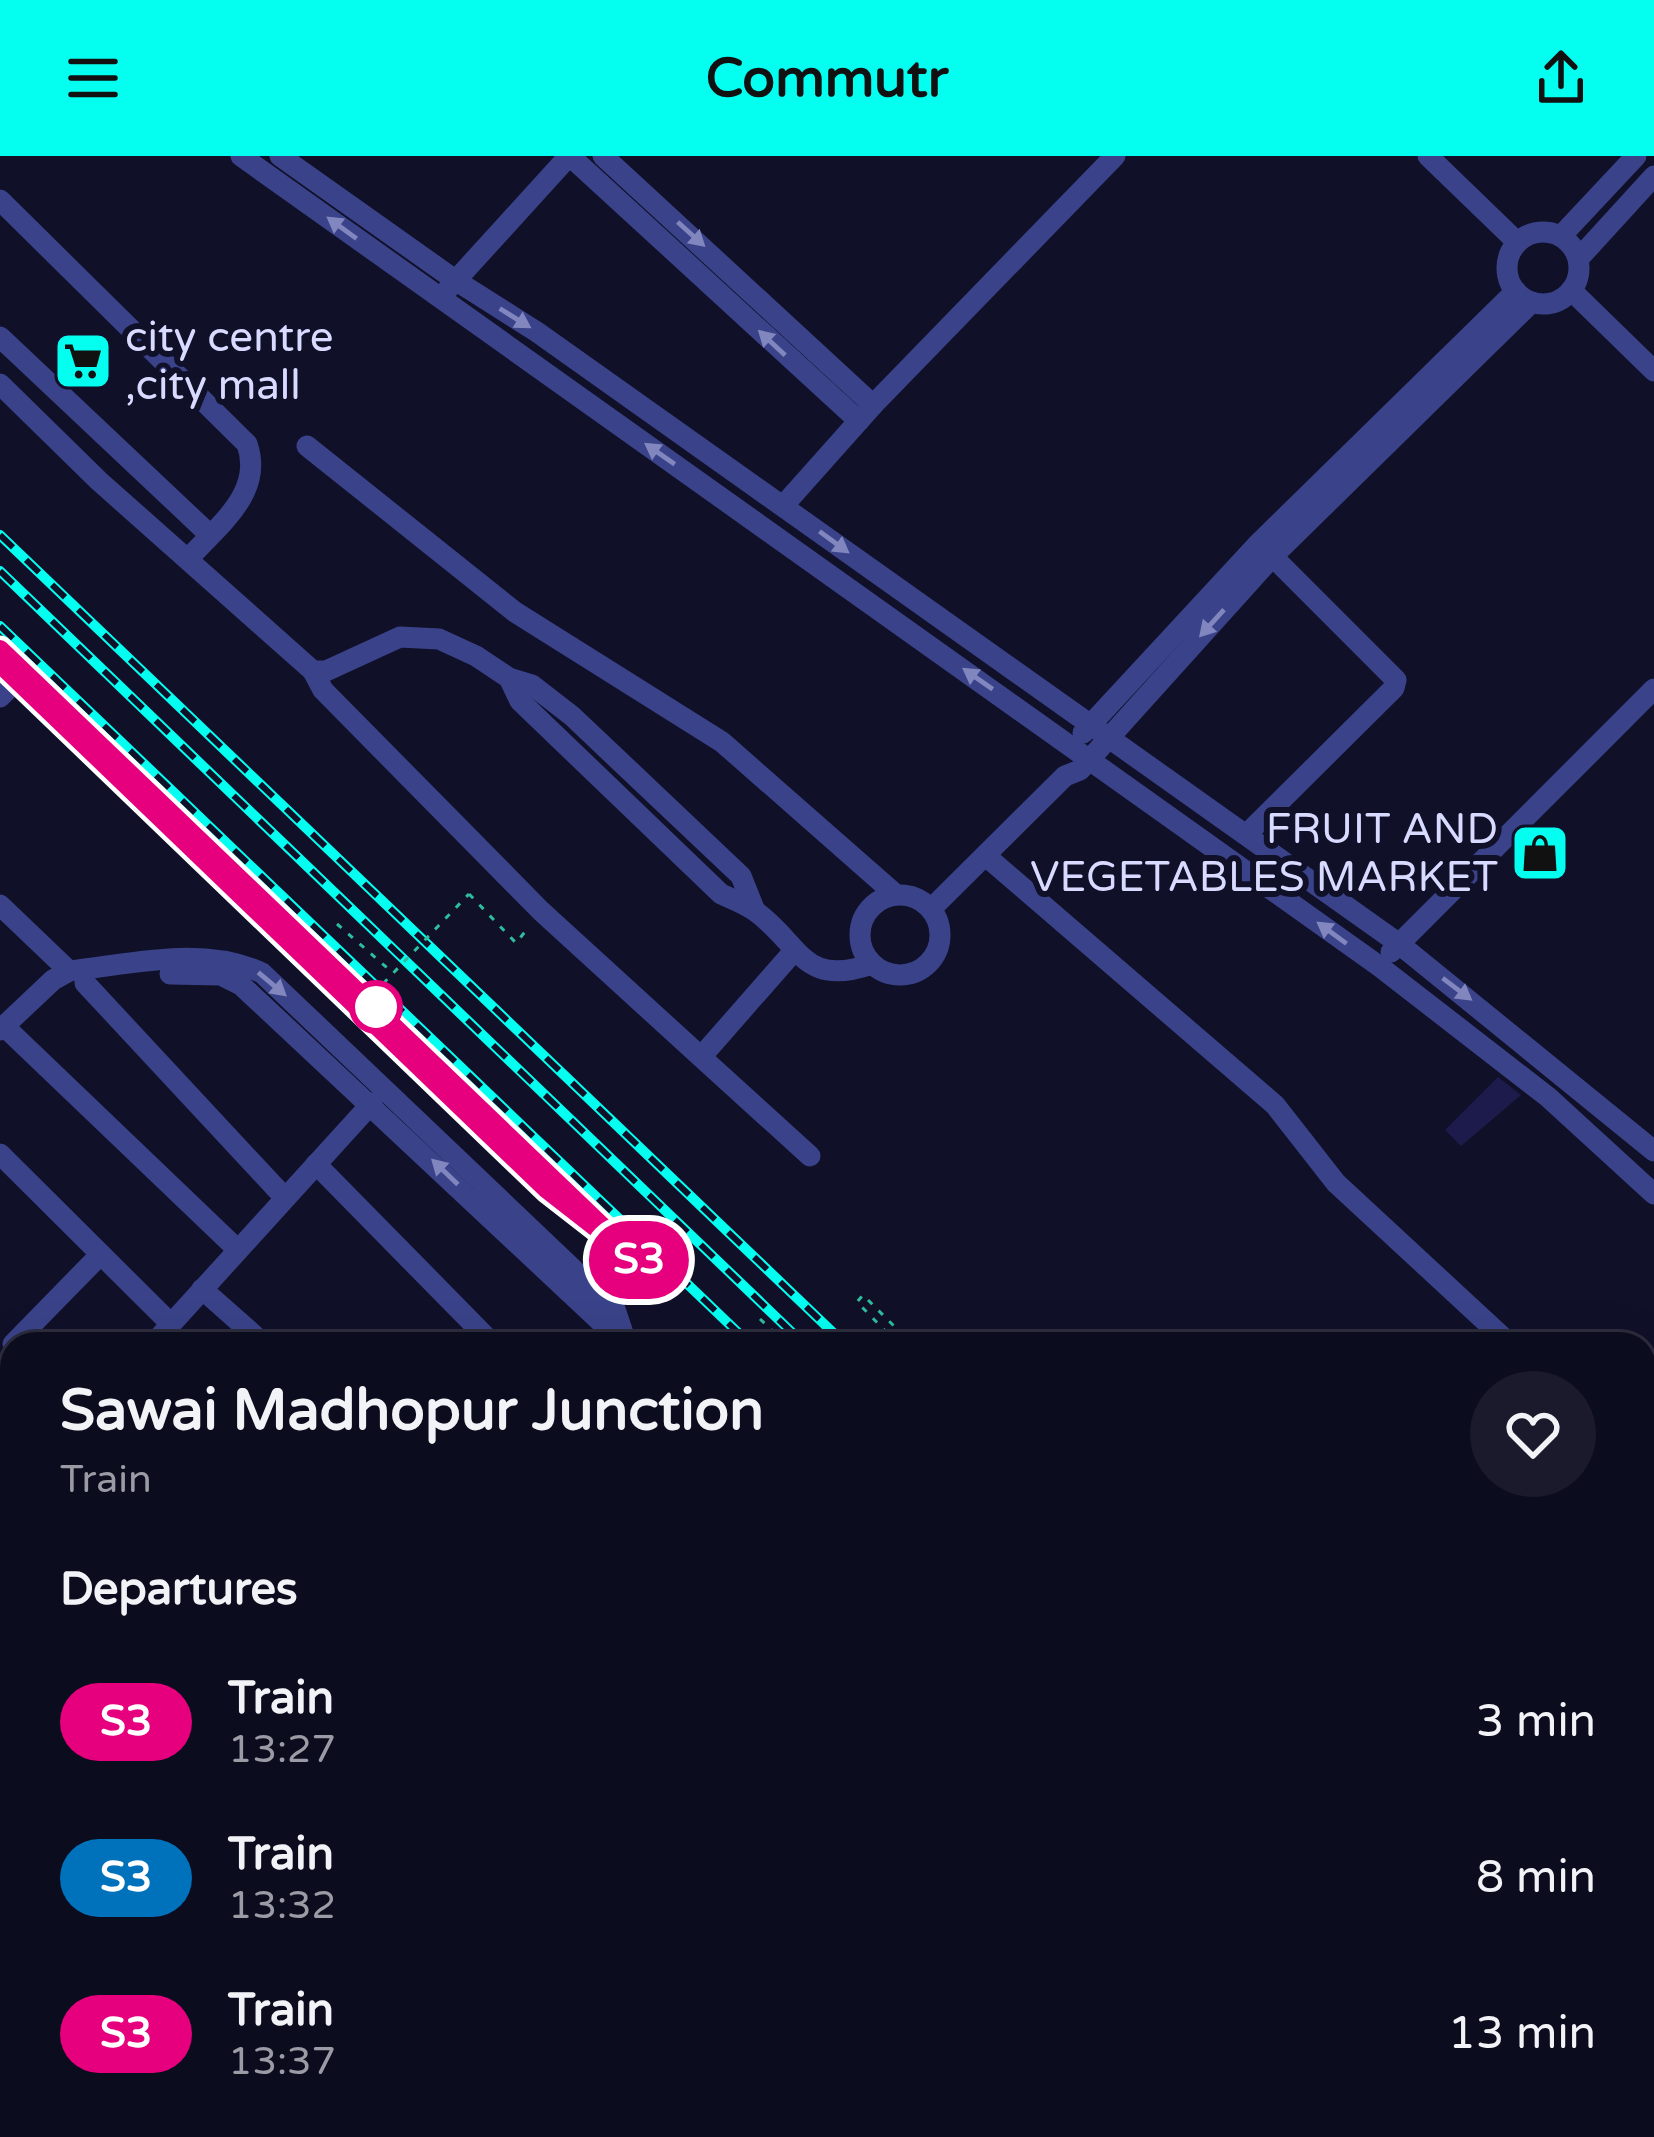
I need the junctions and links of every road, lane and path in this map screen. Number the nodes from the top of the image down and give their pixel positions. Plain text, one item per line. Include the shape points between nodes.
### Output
1 (242, 156) edge
2 (280, 156) edge
3 (569, 156) edge
4 (603, 156) edge
5 (1115, 156) edge
6 (1428, 156) edge
7 (1636, 156) edge
8 (1654, 176) edge
9 (0, 200) edge
10 (1561, 236) junction
11 (1517, 242) junction
12 (1580, 257) junction
13 (455, 280) junction
14 (1571, 290) junction
15 (1524, 297) junction
16 (441, 299) junction
17 (0, 337) edge
18 (1654, 371) edge
19 (0, 383) edge
20 (866, 413) junction
21 (308, 446) dead end
22 (783, 506) junction
23 (210, 535) junction
24 (1266, 549) junction
25 (190, 558) junction
26 (314, 671) junction
27 (1654, 689) edge
28 (1098, 732) junction
29 (1082, 753) junction
30 (1246, 833) junction
31 (987, 857) junction
32 (895, 894) junction
33 (0, 904) edge
34 (931, 909) junction
35 (338, 924) dead end
36 (516, 943) dead end
37 (1398, 943) junction
38 (794, 951) junction
39 (872, 964) junction
40 (1379, 966) junction
41 (393, 973) junction
42 (77, 977) junction
43 (2, 1028) edge
44 (701, 1058) junction
45 (409, 1072) dead end
46 (372, 1103) junction
47 (1650, 1146) edge
48 (0, 1154) edge
49 (810, 1156) dead end
50 (1621, 1162) junction
51 (316, 1164) junction
52 (1654, 1194) edge
53 (285, 1198) junction
54 (238, 1250) junction
55 (100, 1255) junction
56 (202, 1289) junction
57 (760, 1318) dead end
58 (170, 1323) junction
59 (21, 1332) edge
60 (163, 1332) edge
61 (250, 1332) edge
62 (481, 1332) edge
63 (616, 1332) edge
64 (625, 1332) edge
65 (774, 1332) edge
66 (886, 1332) edge
67 (900, 1332) edge
68 (1497, 1332) edge

16 -> 1 street
2 - 13 street
3 - 13 street
20 -> 3 street
4 -> 20 street
5 - 20 street
6 - 11 street
7 - 10 street
8 - 12 street
9 - 23 street via 247,444 255,467 248,490
10 - 11 street
10 - 12 street
11 - 15 street via 1507,271
12 - 14 street
13 - 16 street
13 -> 22 street
14 - 15 street via 1547,303
14 - 18 street
15 - 24 street
29 -> 16 street
17 - 23 street
19 - 25 street
20 - 22 street
21 - 32 street via 514,612 722,742
22 -> 28 street
23 - 25 street
24 - 28 street
24 - 30 street via 1396,680
25 - 26 street
26 - 38 street via 400,637 439,639 532,685 741,876 755,910
26 - 44 street via 323,690 541,911
27 - 37 street
28 - 29 street
28 - 30 street
29 - 31 street
40 -> 29 street
30 - 37 street
31 - 34 street
31 - 68 street via 1274,1105 1336,1183
32 - 34 street
32 - 39 street via 872,905 860,928
33 - 42 street
34 - 39 street via 940,934 932,959 910,974
35 - 41 path
36 - 41 path, bridge via 469,893
37 - 40 street
37 -> 47 street
38 - 39 street via 831,973
38 - 44 street
40 - 50 street
41 - 45 path, bridge via 352,1016
42 - 43 street via 45,990
42 - 46 street via 220,975 268,1007
42 - 53 street
42 -> 64 street via 204,957 262,973 615,1309
43 - 54 street
44 - 49 street
46 - 51 street
63 -> 46 street
47 - 50 street
48 - 55 street
50 - 52 street
51 - 53 street
51 - 62 street
53 - 54 street
54 - 56 street
55 - 58 street
55 - 59 street
56 - 58 street
56 - 61 street
57 - 65 path
58 - 60 street
66 - 67 path via 857,1302 863,1295

